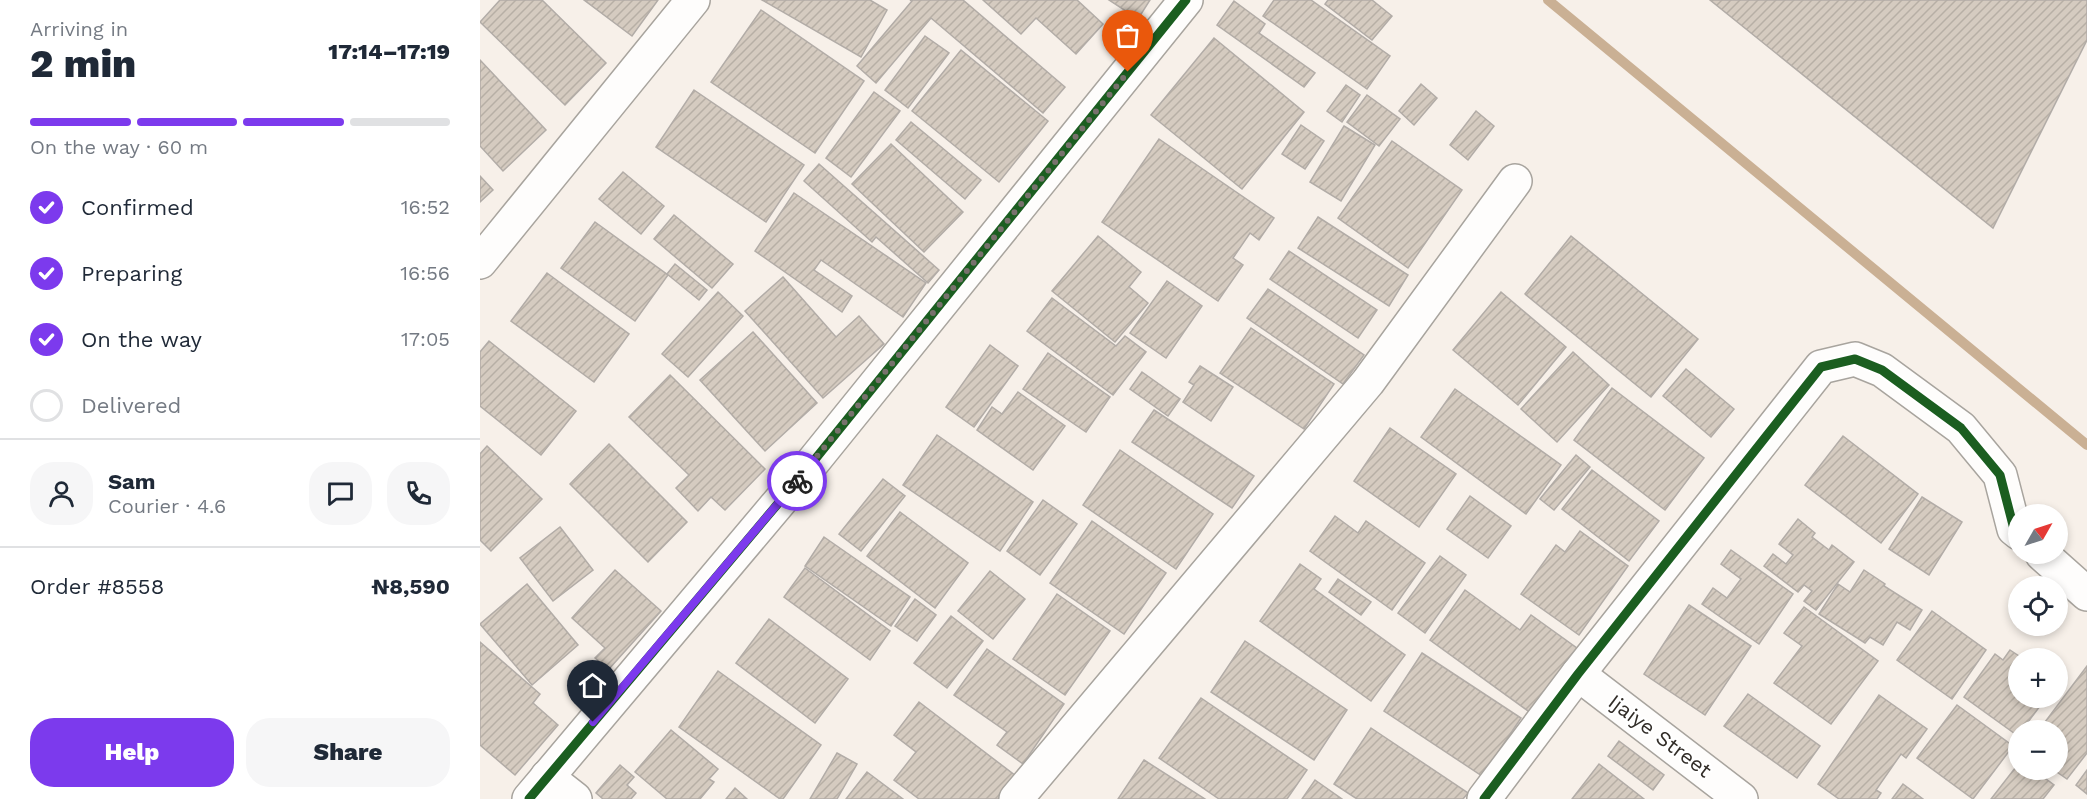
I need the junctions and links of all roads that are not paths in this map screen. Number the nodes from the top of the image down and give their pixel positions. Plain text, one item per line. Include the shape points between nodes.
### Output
1 (693, 0) edge
2 (1186, 0) edge
3 (1515, 181) dead end
4 (480, 262) edge
5 (2008, 506) edge
6 (2053, 564) edge
7 (2087, 594) edge
8 (1578, 674) junction
9 (538, 788) edge
10 (575, 799) edge
11 (1016, 799) edge
12 (1484, 799) edge
13 (1741, 799) edge

1 - 4 street
2 - 9 street via 808,468
3 - 11 street via 1368,382
5 - 8 street via 2000,475 1961,428 1882,370 1855,359 1821,367
6 - 7 street
8 - 12 street
8 - 13 street, Ijaiye Street
9 - 10 street

